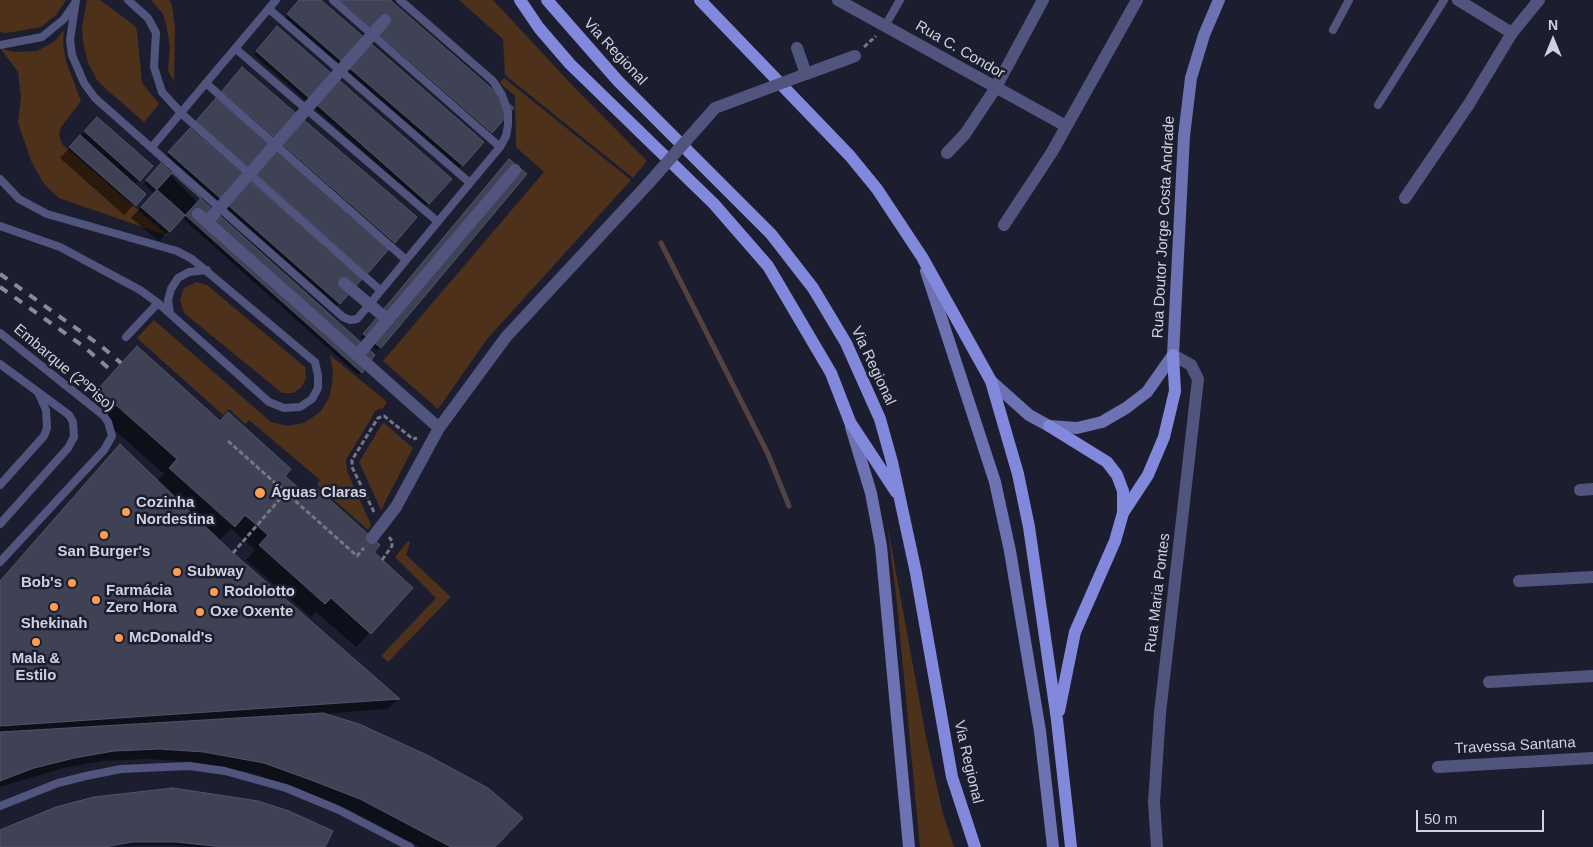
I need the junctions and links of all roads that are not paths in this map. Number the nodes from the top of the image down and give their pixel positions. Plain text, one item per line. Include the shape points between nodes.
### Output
1 (128, 0) edge
2 (276, 0) edge
3 (333, 0) edge
4 (400, 0) edge
5 (520, 0) edge
6 (547, 0) edge
7 (700, 0) edge
8 (838, 0) edge
9 (900, 0) edge
10 (1043, 0) edge
11 (1137, 0) edge
12 (1219, 0) edge
13 (1349, 0) edge
14 (1444, 0) edge
15 (1458, 0) edge
16 (1539, 0) edge
17 (76, 1) edge
18 (269, 9) junction
19 (385, 20) dead end
20 (885, 26) junction
21 (1333, 30) dead end
22 (1512, 34) junction
23 (370, 35) junction
24 (0, 45) edge
25 (797, 48) dead end
26 (236, 49) junction
27 (855, 56) road end
28 (339, 70) junction
29 (806, 74) junction
30 (207, 84) junction
31 (996, 89) junction
32 (1378, 105) dead end
33 (306, 109) junction
34 (182, 114) junction
35 (1066, 126) junction
36 (276, 144) junction
37 (152, 147) junction
38 (500, 147) junction
39 (948, 153) dead end
40 (515, 170) dead end
41 (249, 175) junction
42 (0, 179) edge
43 (470, 183) junction
44 (1404, 198) dead end
45 (220, 208) junction
46 (437, 221) junction
47 (1004, 225) dead end
48 (0, 226) edge
49 (922, 257) junction
50 (405, 259) junction
51 (207, 270) junction
52 (344, 283) dead end
53 (380, 290) junction
54 (158, 303) junction
55 (369, 305) junction
56 (170, 313) junction
57 (388, 320) junction
58 (0, 333) edge
59 (126, 338) dead end
60 (1173, 355) junction
61 (356, 356) junction
62 (0, 364) edge
63 (991, 381) junction
64 (38, 392) junction
65 (850, 422) junction
66 (434, 424) junction
67 (1049, 426) junction
68 (0, 485) edge
69 (1593, 489) edge
70 (1580, 490) dead end
71 (901, 500) junction
72 (1123, 513) junction
73 (0, 524) edge
74 (372, 538) road end
75 (0, 562) edge
76 (1593, 577) edge
77 (1519, 581) dead end
78 (1593, 676) edge
79 (1489, 682) dead end
80 (1057, 720) junction
81 (1593, 758) edge
82 (1438, 767) dead end
83 (0, 806) edge
84 (410, 847) edge
85 (909, 847) edge
86 (975, 847) edge
87 (1053, 847) edge
88 (1071, 847) edge
89 (1157, 847) edge

1 - 34 lane via 152,25 157,42 155,76 162,92
2 - 18 lane
3 - 23 lane
4 - 38 lane via 493,81 508,112 506,136
5 - 65 main road via 570,64 714,204 768,266 831,373
6 - 71 main road, Via Regional via 618,81 771,234 813,288 846,343 880,419
7 - 49 main road via 850,156
8 - 20 street, Rua C. Condor
9 - 20 lane
10 - 31 street
11 - 35 street
12 - 60 main road, Rua Doutor Jorge Costa Andrade via 1191,78 1184,136
13 - 21 lane
14 - 32 lane
15 - 22 street
16 - 22 street
17 - 24 lane via 64,19 42,37
17 - 37 lane via 70,40 72,55 84,83 95,98
18 - 26 lane
18 - 28 lane
19 - 23 street
20 - 31 street, Rua C. Condor
22 - 44 street via 1469,104
23 - 28 street
23 - 38 lane
25 - 29 street
26 - 30 lane
26 - 33 lane
27 - 29 street
28 - 33 street
28 - 43 lane
29 - 66 street, bridge via 715,108 506,337
30 - 34 lane
30 - 36 lane
31 - 35 street, Rua C. Condor
31 - 39 street via 966,134
33 - 36 street
33 - 46 lane
34 - 37 lane
34 - 41 lane
35 - 47 street
36 - 41 street
36 - 50 lane
37 - 45 lane
38 - 43 lane
40 - 57 street
41 - 45 street
41 - 53 lane
42 - 51 lane via 19,199 48,214 177,251
43 - 46 lane
45 - 55 lane via 343,317 357,318
45 - 61 street via 203,218
46 - 50 lane
48 - 54 lane via 60,247
49 - 63 main road
49 - 87 main road via 995,482 1040,732
50 - 53 lane
51 - 56 lane via 189,272 178,278 168,300
51 - 56 lane via 315,362 318,388 312,399 300,406 284,408 269,402
52 - 55 street
53 - 55 lane
54 - 56 lane
54 - 59 lane
55 - 57 street
57 - 61 street
58 - 75 lane, Embarque (2ºPiso) via 103,415 112,436 104,450
60 - 67 main road, Rua Doutor Jorge Costa Andrade via 1146,392 1102,422 1077,428
60 - 72 main road via 1175,391 1164,437 1148,475
60 - 89 street, Rua Maria Pontes via 1191,365 1198,379 1160,712 1154,802
61 - 66 street
62 - 64 lane
63 - 67 main road, Rua Doutor Jorge Costa Andrade via 1029,415
63 - 80 main road via 1018,474 1029,526
64 - 68 lane via 46,410 44,436
64 - 73 lane via 69,415 74,437 68,448
65 - 71 main road
65 - 85 main road via 871,493 881,546
66 - 74 street, bridge via 396,507
67 - 72 main road via 1106,462 1117,475 1123,491
69 - 70 street
71 - 86 main road, Via Regional via 952,777
72 - 80 main road via 1115,541 1076,632
76 - 77 street
78 - 79 street
80 - 88 main road
81 - 82 street, Travessa Santana
83 - 84 lane via 41,789 86,776 128,768 189,766 225,771 286,788 339,810

